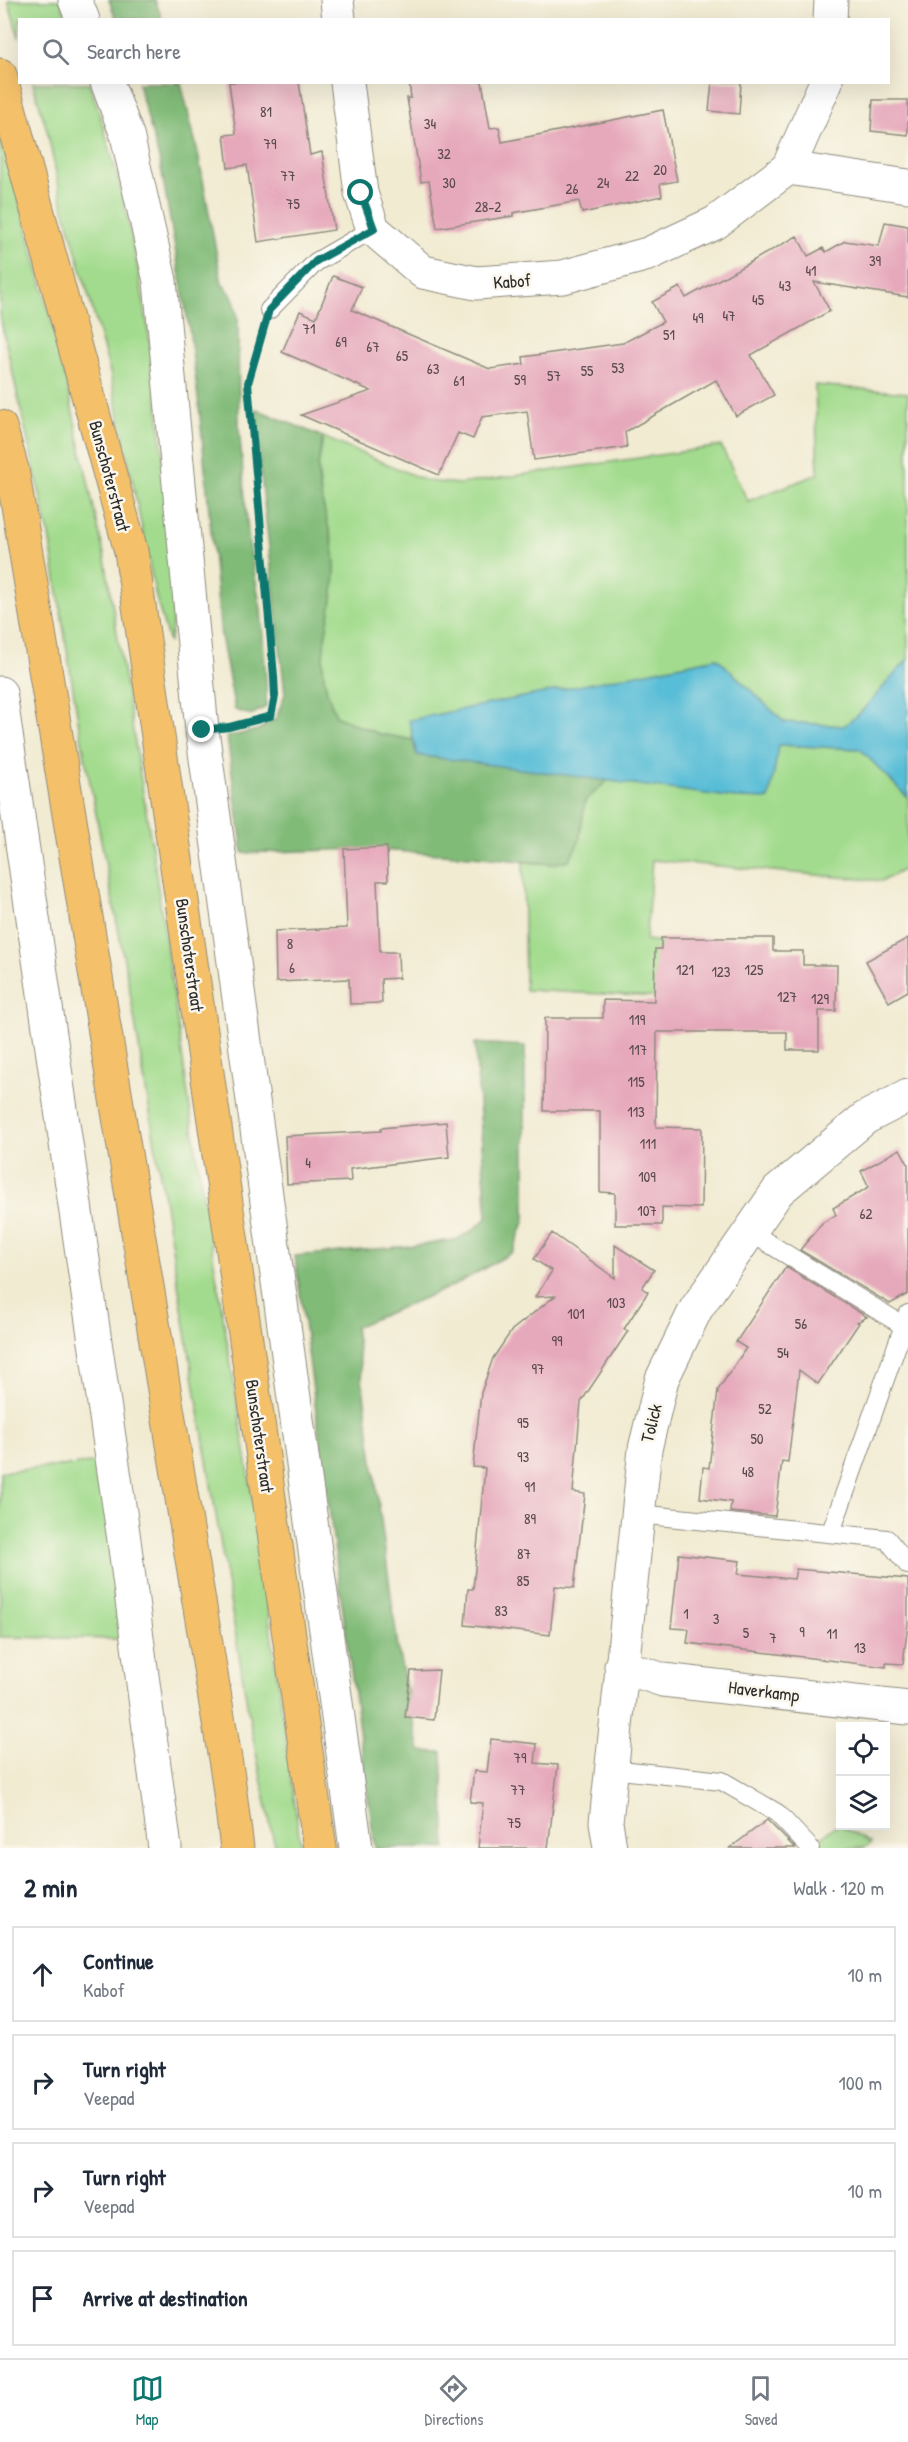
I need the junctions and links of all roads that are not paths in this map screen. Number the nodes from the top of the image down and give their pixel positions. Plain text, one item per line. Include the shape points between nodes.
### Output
1 (75, 0) edge
2 (337, 0) edge
3 (831, 0) edge
4 (81, 18) edge
5 (339, 18) edge
6 (830, 18) edge
7 (0, 75) edge
8 (108, 84) edge
9 (347, 84) edge
10 (825, 84) edge
11 (788, 168) junction
12 (908, 186) edge
13 (374, 229) junction
14 (269, 310) road end
15 (0, 427) edge
16 (0, 693) edge
17 (908, 1096) edge
18 (750, 1232) junction
19 (906, 1320) edge
20 (638, 1514) junction
21 (831, 1533) junction
22 (908, 1565) edge
23 (621, 1666) junction
24 (908, 1708) edge
25 (611, 1769) junction
26 (165, 1848) edge
27 (237, 1848) edge
28 (320, 1848) edge
29 (357, 1848) edge
30 (610, 1848) edge
31 (810, 1848) edge

1 - 4 street
2 - 5 street
3 - 6 street
7 - 28 main road, Bunschoterstraat via 131,551
8 - 29 street via 127,135 160,281 202,730
9 - 13 street, Kabof via 361,193
10 - 11 street, Kabof
11 - 12 street
11 - 13 street, Kabof via 715,223 648,254 563,277 476,283 423,272
13 - 14 lane via 316,261
15 - 27 main road via 12,469
16 - 26 street
17 - 18 street, Tolick via 865,1118 778,1191
18 - 19 lane
18 - 20 street, Tolick via 696,1309 662,1379 645,1449
19 - 21 lane
20 - 21 lane
20 - 23 street, Tolick
21 - 22 lane via 887,1539
23 - 24 street, Haverkamp via 663,1680
23 - 25 street, Tolick
25 - 30 street, Tolick via 606,1822
25 - 31 lane via 722,1780 777,1813

